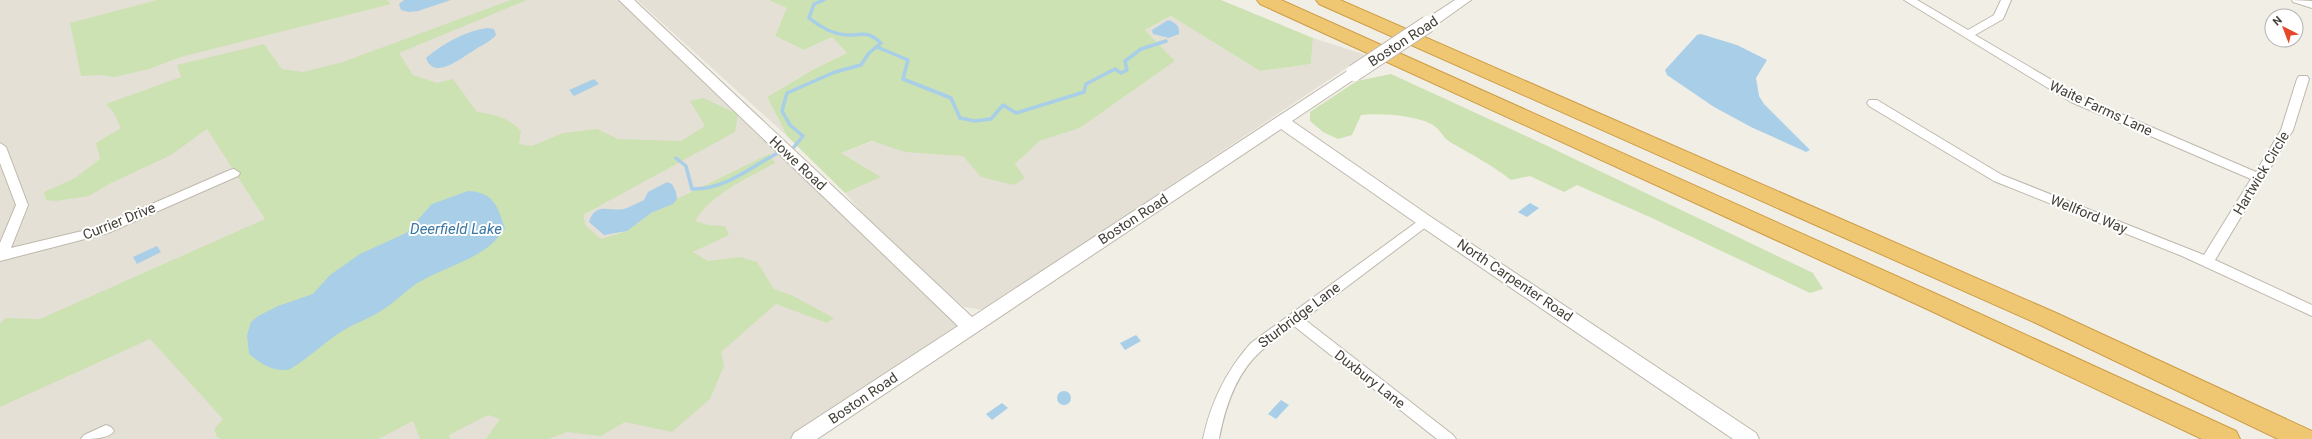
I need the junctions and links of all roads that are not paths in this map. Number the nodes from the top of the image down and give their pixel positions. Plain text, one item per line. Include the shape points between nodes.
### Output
1 (626, 0) edge
2 (1266, 0) edge
3 (1325, 0) edge
4 (1464, 0) edge
5 (1909, 0) edge
6 (2006, 0) edge
7 (2297, 0) edge
8 (2312, 5) edge
9 (1967, 35) junction
10 (2303, 79) dead end
11 (1873, 103) dead end
12 (1281, 121) junction
13 (0, 147) edge
14 (234, 173) dead end
15 (2259, 178) junction
16 (1425, 221) junction
17 (1, 255) edge
18 (2207, 262) junction
19 (2312, 311) edge
20 (1293, 318) junction
21 (970, 326) junction
22 (106, 431) dead end
23 (89, 439) edge
24 (801, 439) edge
25 (1211, 439) edge
26 (1448, 439) edge
27 (1749, 439) edge
28 (2227, 439) edge
29 (2302, 439) edge

1 - 21 street, Howe Road
2 - 28 highway via 1935,303
3 - 29 highway via 2046,318
4 - 12 street, Boston Road, bridge
5 - 9 street, Waite Farms Lane
6 - 9 street via 1999,17
7 - 8 street
9 - 15 street, Waite Farms Lane via 2084,103
10 - 15 street, Hartwick Circle via 2289,124
11 - 18 street, Wellford Way via 1998,178
12 - 16 street, North Carpenter Road
12 - 21 street, Boston Road
13 - 17 street via 22,205
14 - 17 street, Currier Drive via 103,230
15 - 18 street, Hartwick Circle
16 - 20 street, Sturbridge Lane
16 - 27 street, North Carpenter Road
18 - 19 street, Wellford Way
20 - 25 street, Sturbridge Lane via 1256,347 1230,378 1216,413
20 - 26 street, Duxbury Lane
21 - 24 street, Boston Road
22 - 23 street

